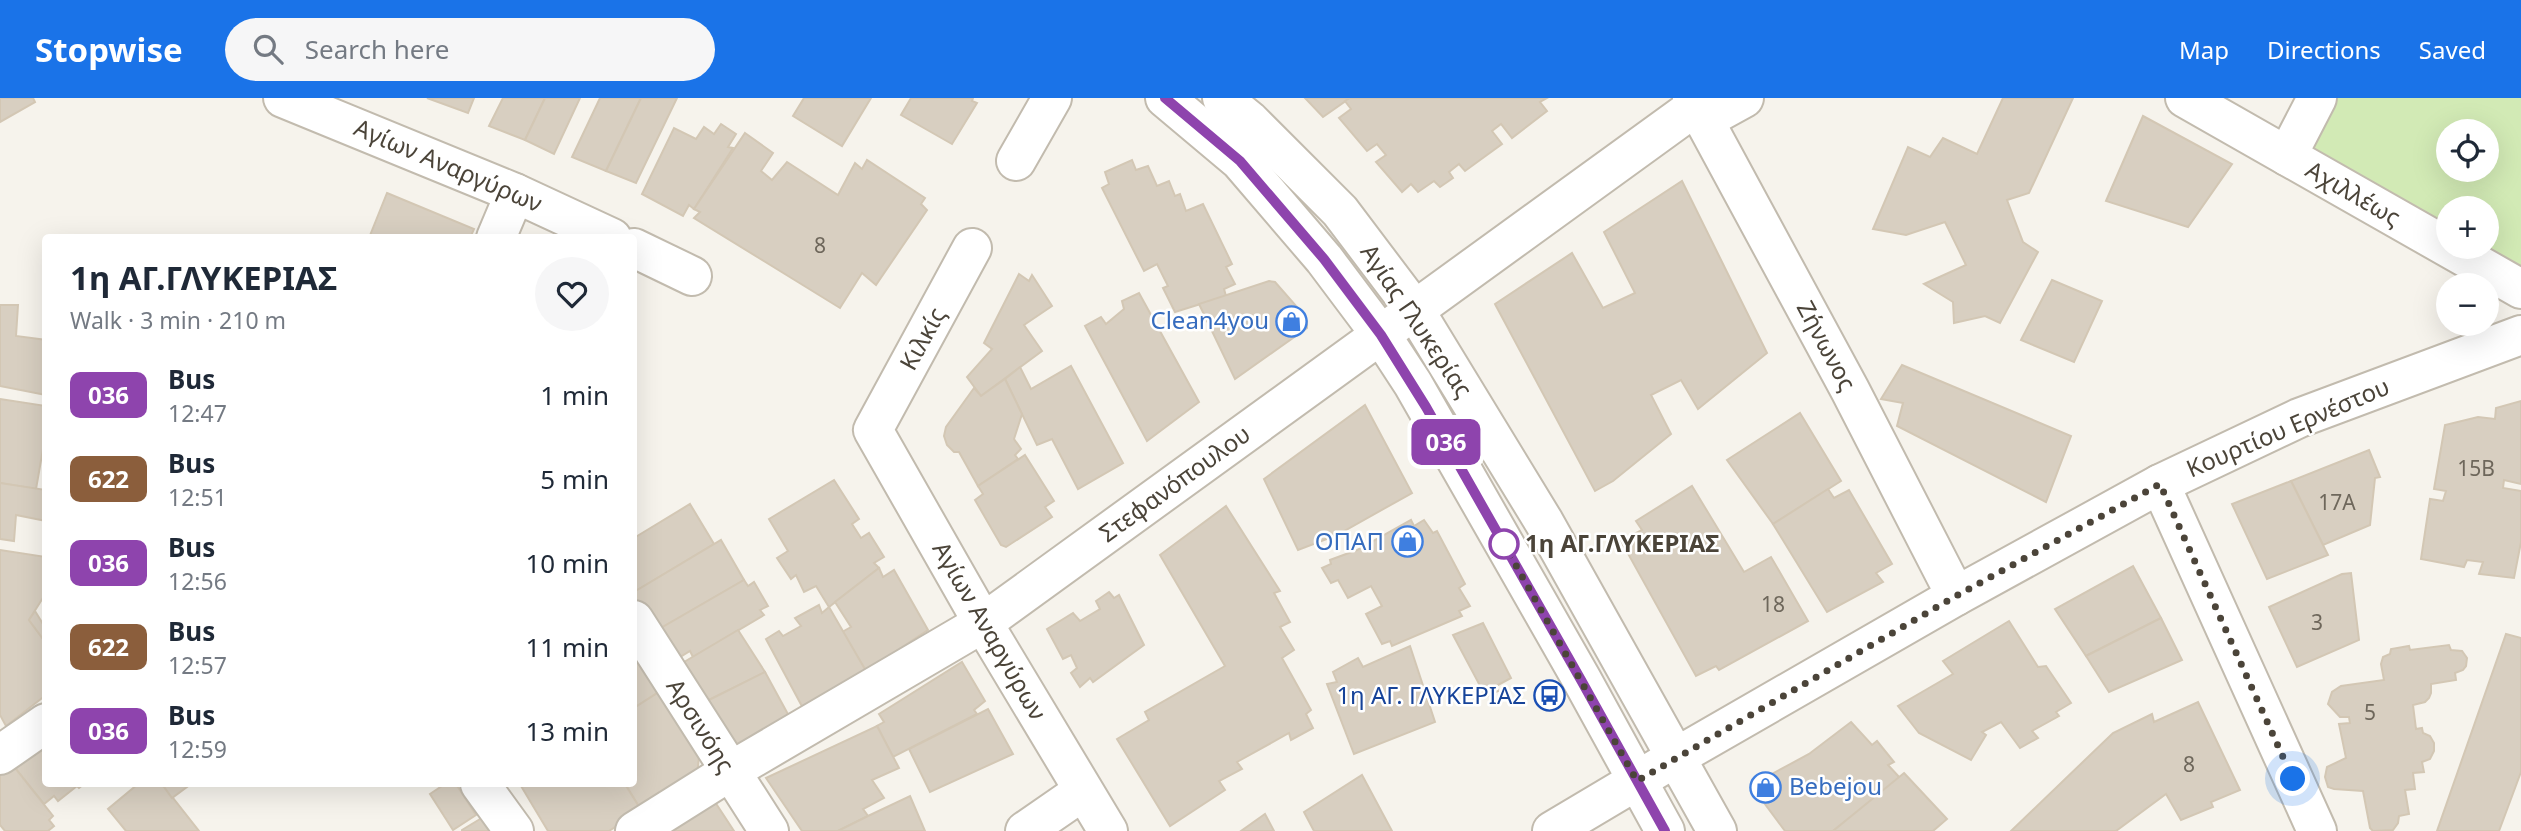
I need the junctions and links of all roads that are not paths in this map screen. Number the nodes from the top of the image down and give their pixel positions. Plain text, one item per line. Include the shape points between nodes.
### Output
1 (283, 98) edge
2 (1052, 98) edge
3 (1165, 98) edge
4 (1222, 98) edge
5 (1744, 98) edge
6 (2185, 98) edge
7 (2317, 98) edge
8 (1697, 108) edge
9 (2287, 156) junction
10 (1016, 161) dead end
11 (515, 193) junction
12 (498, 234) edge
13 (603, 234) edge
14 (972, 248) dead end
15 (637, 249) edge
16 (692, 276) dead end
17 (2521, 289) edge
18 (1415, 309) junction
19 (1381, 335) junction
20 (2521, 335) edge
21 (873, 430) joint
22 (2160, 484) junction
23 (1956, 596) junction
24 (983, 622) junction
25 (637, 625) edge
26 (42, 726) edge
27 (0, 755) edge
28 (1676, 757) junction
29 (729, 772) junction
30 (1637, 781) junction
31 (482, 787) edge
32 (1083, 791) junction
33 (2315, 830) edge
34 (514, 831) edge
35 (635, 831) edge
36 (769, 831) edge
37 (1025, 831) edge
38 (1108, 831) edge
39 (1552, 831) edge
40 (1665, 831) edge
41 (1717, 831) edge

1 - 11 street, Αγίων Αναργύρων
2 - 10 street
3 - 19 street, Αγίας Γλυκερίας via 1240,161 1324,259
4 - 18 street, Αγίας Γλυκερίας via 1340,211
5 - 8 street, Στεφανόπουλου
6 - 9 street, Αχιλλέως
7 - 9 street
8 - 18 street, Στεφανόπουλου
8 - 23 street, Ζήνωνος
9 - 17 street, Αχιλλέως
11 - 12 street
11 - 13 street, Αγίων Αναργύρων
14 - 21 street, Κιλκίς
15 - 16 street
18 - 19 street, Στεφανόπουλου
18 - 28 street, Αγίας Γλυκερίας via 1544,522
19 - 24 street, Στεφανόπουλου
19 - 30 street, Αγίας Γλυκερίας
20 - 22 street, Κουρτίου Ερνέστου via 2299,418
21 - 24 street, Αγίων Αναργύρων
22 - 23 street, Κουρτίου Ερνέστου
22 - 33 street
23 - 28 street, Κουρτίου Ερνέστου
24 - 29 street, Στεφανόπουλου
24 - 32 street, Αγίων Αναργύρων
25 - 29 street, Αρσινόης
26 - 27 street
28 - 30 street, Κουρτίου Ερνέστου
28 - 41 street, Αγίας Γλυκερίας
29 - 35 street, Στεφανόπουλου
29 - 36 street, Αρσινόης
30 - 39 street, Κουρτίου Ερνέστου
30 - 40 street, Αγίας Γλυκερίας
31 - 34 street
32 - 37 street
32 - 38 street, Αγίων Αναργύρων

